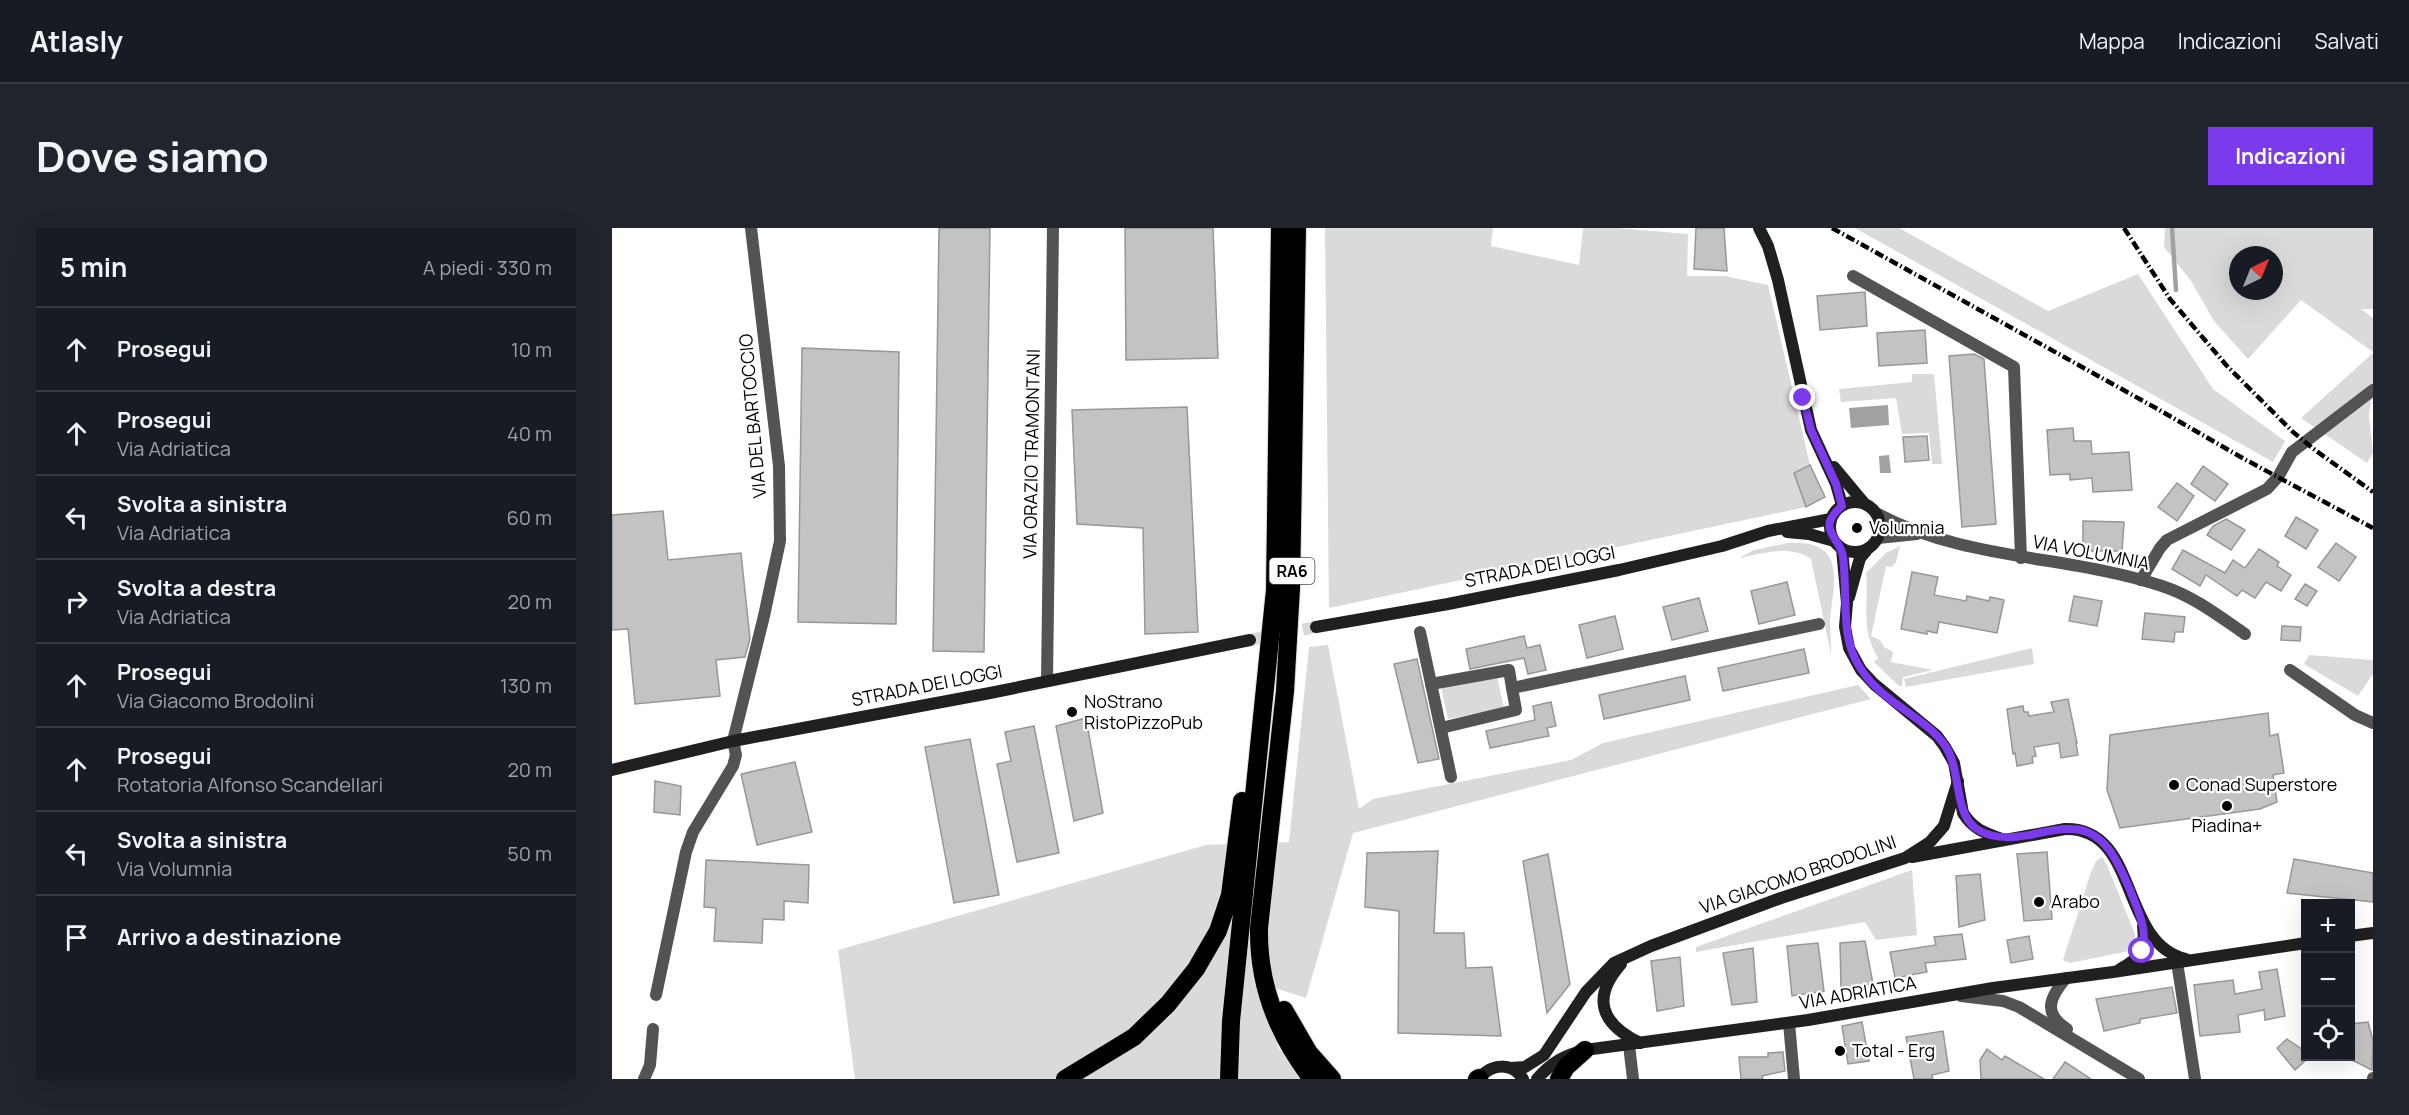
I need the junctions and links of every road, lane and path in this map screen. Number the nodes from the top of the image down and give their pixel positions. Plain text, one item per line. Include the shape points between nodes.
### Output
1 (751, 228) edge
2 (1053, 228) edge
3 (1280, 228) edge
4 (1297, 228) edge
5 (1759, 228) edge
6 (1853, 276) dead end
7 (2373, 390) edge
8 (1820, 450) junction
9 (1285, 451) junction
10 (1864, 503) junction
11 (1842, 506) junction
12 (1878, 514) junction
13 (1831, 519) junction
14 (1768, 531) junction
15 (1918, 533) junction
16 (1878, 538) junction
17 (1838, 545) junction
18 (1866, 551) junction
19 (2021, 558) junction
20 (2141, 580) junction
21 (1847, 603) junction
22 (1819, 624) dead end
23 (1316, 627) tunnel mouth
24 (1420, 632) dead end
25 (2245, 634) dead end
26 (1250, 640) tunnel mouth
27 (2290, 670) dead end
28 (1047, 680) junction
29 (1431, 684) junction
30 (1512, 688) junction
31 (2373, 723) edge
32 (1442, 728) junction
33 (733, 741) junction
34 (612, 770) edge
35 (1451, 777) dead end
36 (1958, 781) junction
37 (2003, 839) junction
38 (1905, 858) junction
39 (1263, 894) junction
40 (1237, 897) junction
41 (2142, 922) junction
42 (2373, 933) edge
43 (2355, 935) edge
44 (2301, 944) edge
45 (1627, 958) junction
46 (2193, 960) junction
47 (2177, 962) junction
48 (2113, 972) junction
49 (2066, 978) junction
50 (656, 995) dead end
51 (1942, 996) junction
52 (1789, 1023) junction
53 (652, 1029) dead end
54 (1635, 1044) junction
55 (2088, 1047) junction
56 (1585, 1050) junction
57 (1511, 1068) junction
58 (644, 1079) edge
59 (1065, 1079) edge
60 (1229, 1079) edge
61 (1312, 1079) edge
62 (1332, 1079) edge
63 (1478, 1079) edge
64 (1523, 1079) edge
65 (1537, 1079) edge
66 (1558, 1079) edge
67 (1633, 1079) edge
68 (1794, 1079) edge
69 (2139, 1079) edge
70 (2194, 1079) edge

1 - 33 street, VIA DEL BARTOCCIO via 780,466 780,541
2 - 28 street, VIA ORAZIO TRAMONTANI
3 - 9 highway, RA6
4 - 9 highway, RA6
5 - 8 main road via 1778,280 1803,398
6 - 19 street via 2014,367
7 - 20 street via 2292,452 2267,489 2167,540
8 - 10 main road
8 - 11 main road
9 - 39 highway, RA6 via 1291,588 1285,690
9 - 40 highway, RA6 via 1267,667
10 - 11 main road via 1849,502
10 - 12 main road
11 - 13 main road
12 - 15 street, VIA VOLUMNIA
12 - 16 main road
13 - 14 main road, STRADA DEI LOGGI
13 - 17 main road
14 - 17 main road, STRADA DEI LOGGI via 1809,534
14 - 23 main road, STRADA DEI LOGGI via 1619,570
15 - 16 street, VIA VOLUMNIA
15 - 19 street, VIA VOLUMNIA
16 - 18 main road
17 - 18 main road via 1854,553
17 - 21 main road
18 - 21 main road via 1860,558
19 - 20 street, VIA VOLUMNIA
20 - 25 street, VIA VOLUMNIA via 2195,600
21 - 36 main road via 1845,627 1849,648 1861,670 1887,697 1937,736 1954,763
22 - 30 street
24 - 29 street
26 - 28 main road, STRADA DEI LOGGI
27 - 31 street
28 - 33 main road, STRADA DEI LOGGI
29 - 30 street via 1509,670
29 - 32 street
30 - 32 street via 1516,710
32 - 35 street
33 - 34 main road, STRADA DEI LOGGI
33 - 50 street, VIA DEL BARTOCCIO via 733,766 693,832 686,852
36 - 37 main road via 1966,818 1981,832
36 - 38 main road, VIA GIACOMO BRODOLINI via 1944,826 1930,842
37 - 38 main road, VIA ADRIATICA
37 - 41 main road, VIA ADRIATICA via 2073,829 2097,837 2111,851
38 - 45 main road, VIA GIACOMO BRODOLINI via 1771,902
39 - 61 highway, RA6 via 1258,953 1263,983 1281,1032
39 - 62 highway, RA6 via 1282,1007 1309,1053
40 - 59 highway via 1202,960 1168,1004 1134,1037
40 - 60 highway
41 - 46 main road, VIA ADRIATICA via 2167,952
41 - 48 main road via 2142,951 2132,963
42 - 43 main road
44 - 46 main road, VIA ADRIATICA
45 - 54 main road via 1607,984 1603,1009 1621,1034
45 - 57 main road, VIA GIACOMO BRODOLINI via 1605,970 1586,992 1544,1055 1525,1067
46 - 47 main road, VIA ADRIATICA
47 - 48 main road, VIA ADRIATICA
47 - 70 street
48 - 49 main road, VIA ADRIATICA
49 - 51 main road, VIA ADRIATICA
49 - 55 street via 2052,1000 2052,1016
51 - 52 main road, VIA ADRIATICA
51 - 55 street via 2004,1001
52 - 54 main road, VIA ADRIATICA
52 - 68 street
53 - 58 street via 650,1065
54 - 56 main road, VIA ADRIATICA
54 - 67 street
55 - 69 street
56 - 65 main road, VIA ADRIATICA via 1558,1059
56 - 66 highway
57 - 63 main road, VIA GIACOMO BRODOLINI via 1497,1066
57 - 64 main road

